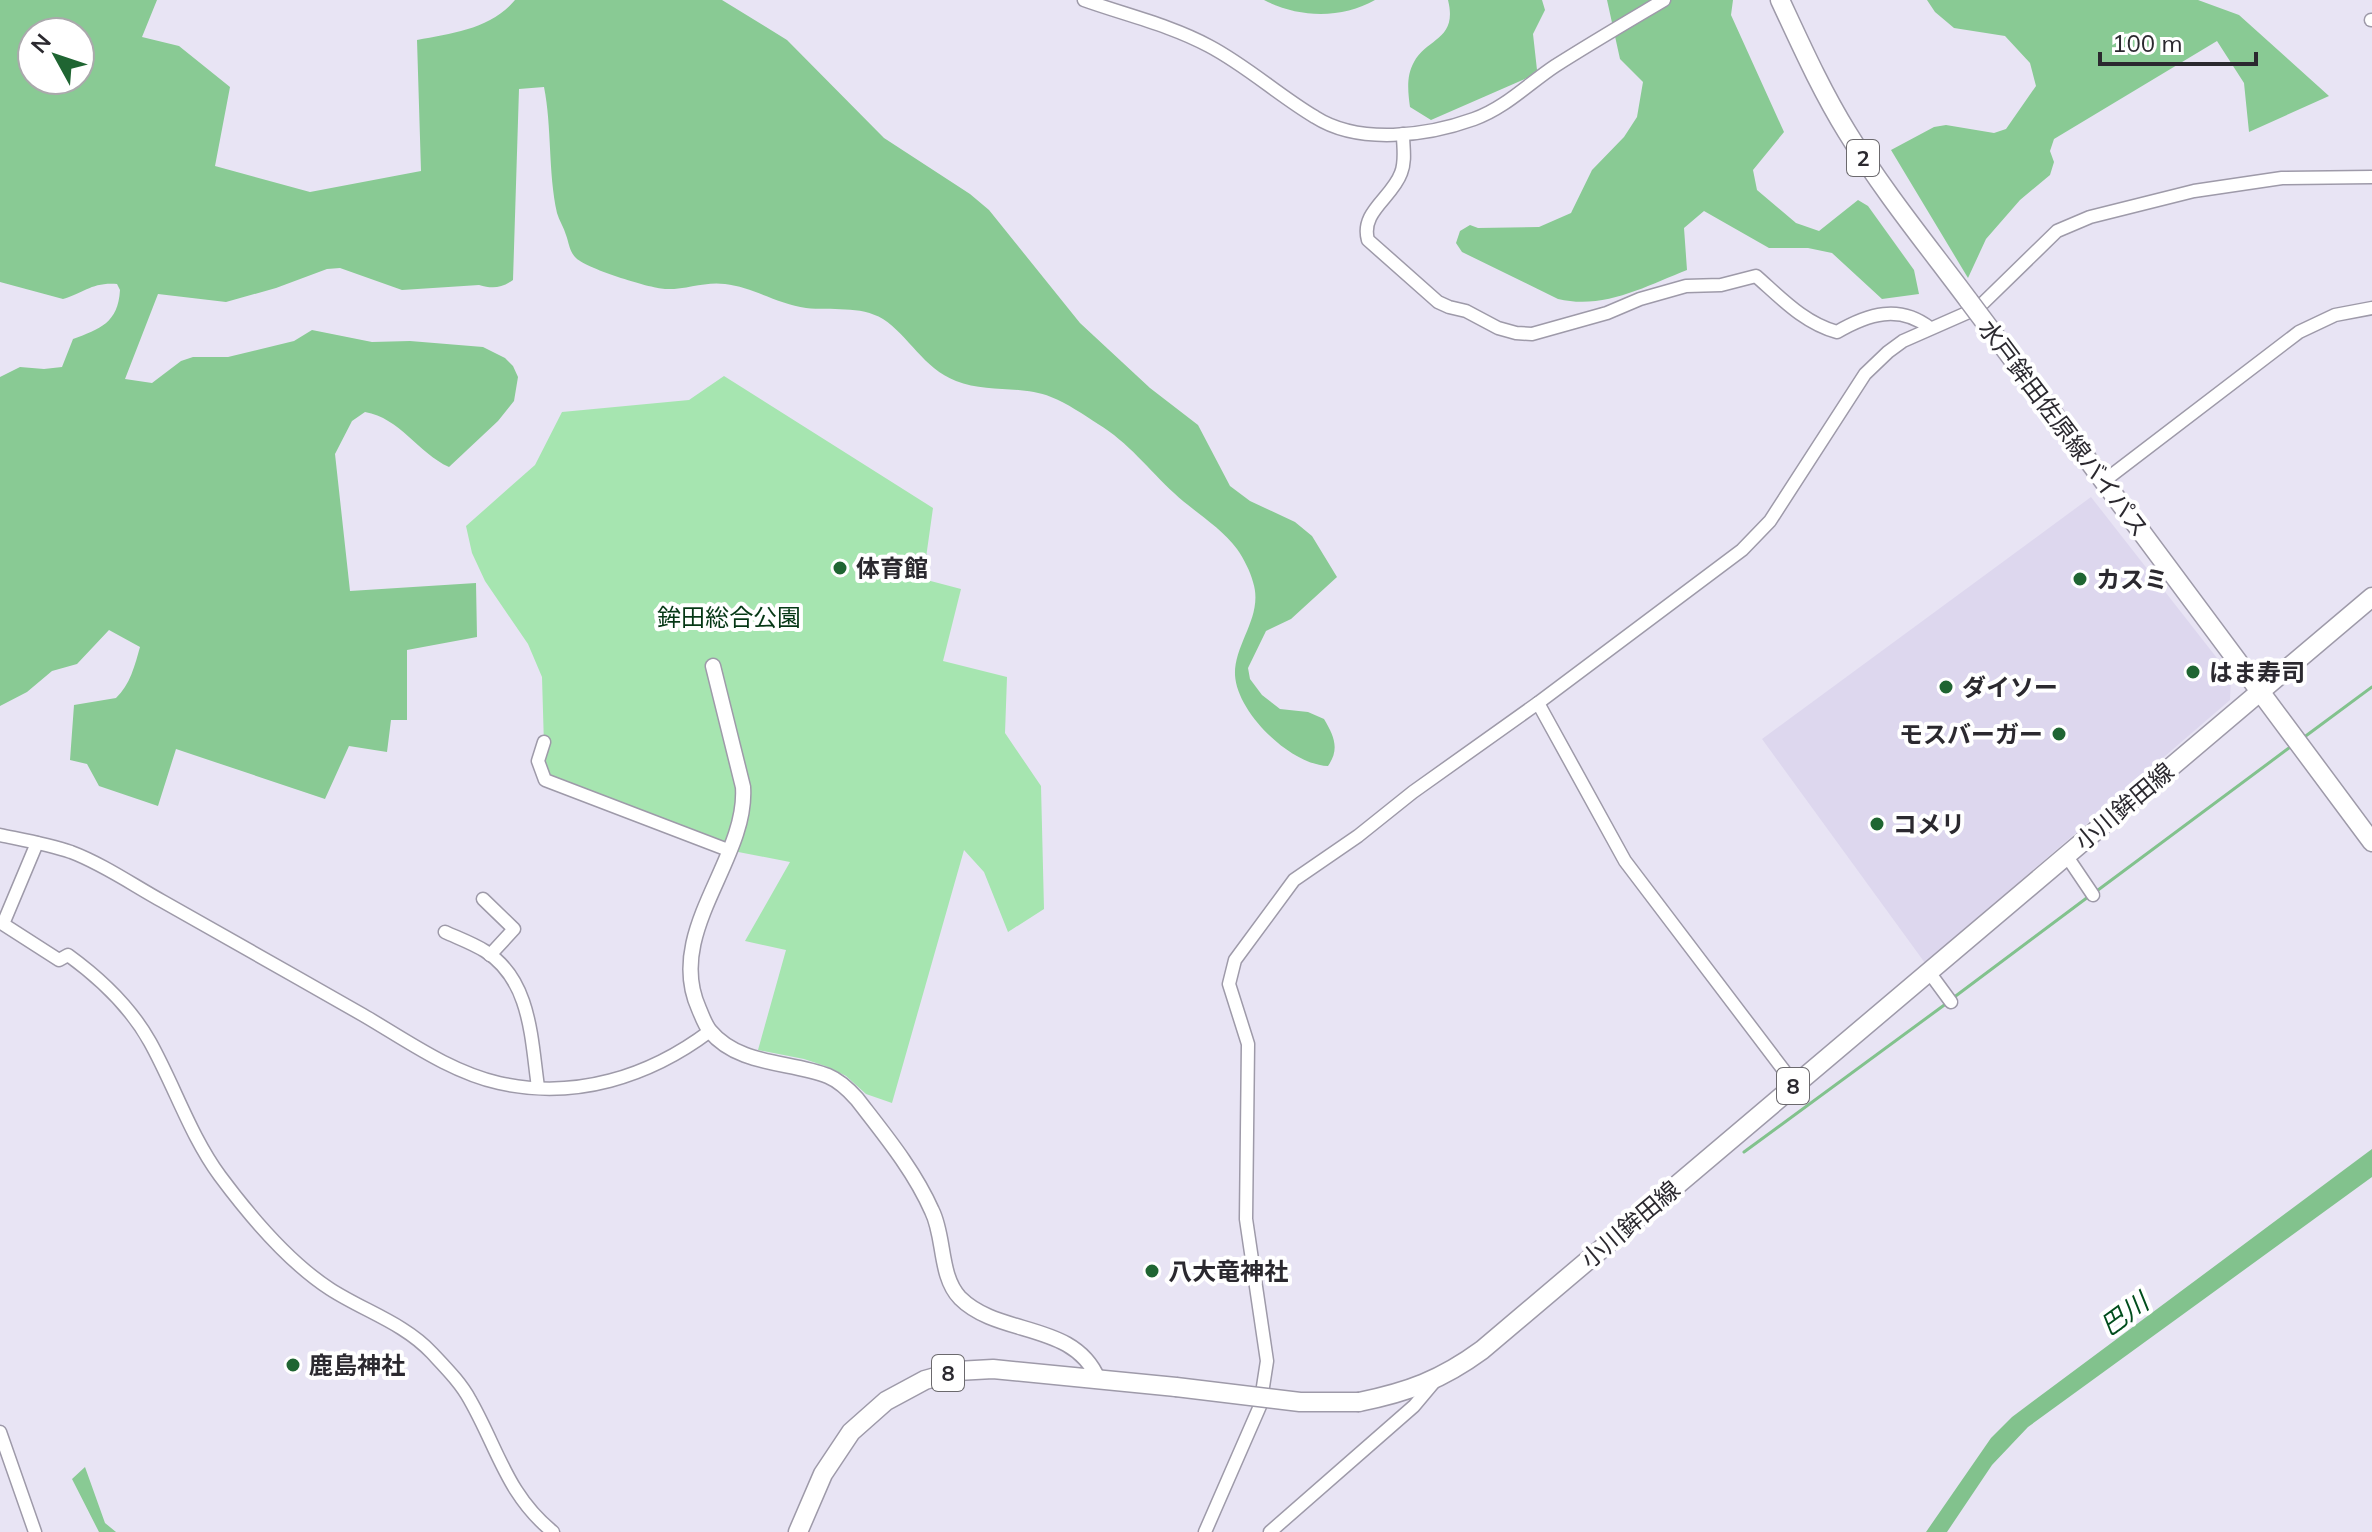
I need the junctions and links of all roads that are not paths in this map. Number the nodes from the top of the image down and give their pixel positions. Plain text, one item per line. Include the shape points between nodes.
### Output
1 (1084, 0) edge
2 (1664, 0) edge
3 (1780, 0) edge
4 (1403, 134) junction
5 (2372, 177) edge
6 (2372, 308) edge
7 (1930, 328) junction
8 (2104, 481) junction
9 (2372, 597) edge
10 (713, 666) dead end
11 (2260, 691) junction
12 (1538, 703) junction
13 (544, 742) dead end
14 (0, 835) edge
15 (2372, 842) edge
16 (37, 843) junction
17 (728, 850) junction
18 (2066, 855) junction
19 (2092, 893) dead end
20 (483, 899) dead end
21 (445, 932) dead end
22 (490, 955) junction
23 (1929, 972) junction
24 (1949, 1000) dead end
25 (710, 1031) junction
26 (1795, 1085) junction
27 (538, 1087) junction
28 (1098, 1379) junction
29 (1435, 1381) junction
30 (0, 1432) edge
31 (1286, 1518) junction
32 (35, 1532) edge
33 (553, 1532) edge
34 (798, 1532) edge
35 (1205, 1532) edge
36 (1270, 1532) edge
37 (1283, 1532) edge

1 - 4 street via 1206,45 1335,127
2 - 4 street via 1475,119
3 - 8 main road, 水戸鉾田佐原線バイパス / 2, bridge via 1868,166
4 - 7 street via 1402,170 1367,220 1368,240 1438,302 1498,328 1532,334 1686,286 1756,276 1821,328 1837,332 1880,313 1915,316
5 - 7 street via 2239,184 2074,222 2035,250 1978,308
6 - 8 street via 2335,315 2299,332
7 - 12 street via 1888,352 1865,374 1770,521 1742,550
8 - 11 main road, 水戸鉾田佐原線バイパス / 2
9 - 11 main road, 小川鉾田線 / 8
10 - 17 street via 743,787 744,804
11 - 15 main road, 水戸鉾田佐原線バイパス / 2
11 - 18 main road, 小川鉾田線 / 8
12 - 26 street via 1625,861
12 - 35 street via 1294,880 1235,960 1229,984 1248,1044 1246,1219 1267,1361 1260,1406
13 - 17 street via 538,761 545,780
14 - 16 street
16 - 27 street via 100,867 455,1067 501,1084
16 - 33 street via 3,924 59,960 68,955 116,995 151,1043 187,1120 225,1183 308,1272 429,1349 471,1401 513,1488
17 - 25 street via 696,934 690,968 690,984
18 - 19 street
18 - 23 main road, 小川鉾田線 / 8
20 - 22 street via 514,929
21 - 22 street
22 - 27 street via 522,996
23 - 24 street
23 - 26 main road, 小川鉾田線 / 8
25 - 27 street via 683,1052 636,1074 579,1087
25 - 28 street via 741,1053 844,1086 921,1188 939,1228 957,1295 983,1315 1062,1342 1087,1360
26 - 29 main road, 小川鉾田線 / 8 via 1482,1350
28 - 29 main road, 小川鉾田線 / 8, bridge via 1300,1402 1359,1402
28 - 34 main road, 小川鉾田線 / 8 via 974,1369 910,1387 873,1410 851,1432 823,1474
29 - 31 street via 1414,1406
30 - 32 street
31 - 36 street
31 - 37 street

